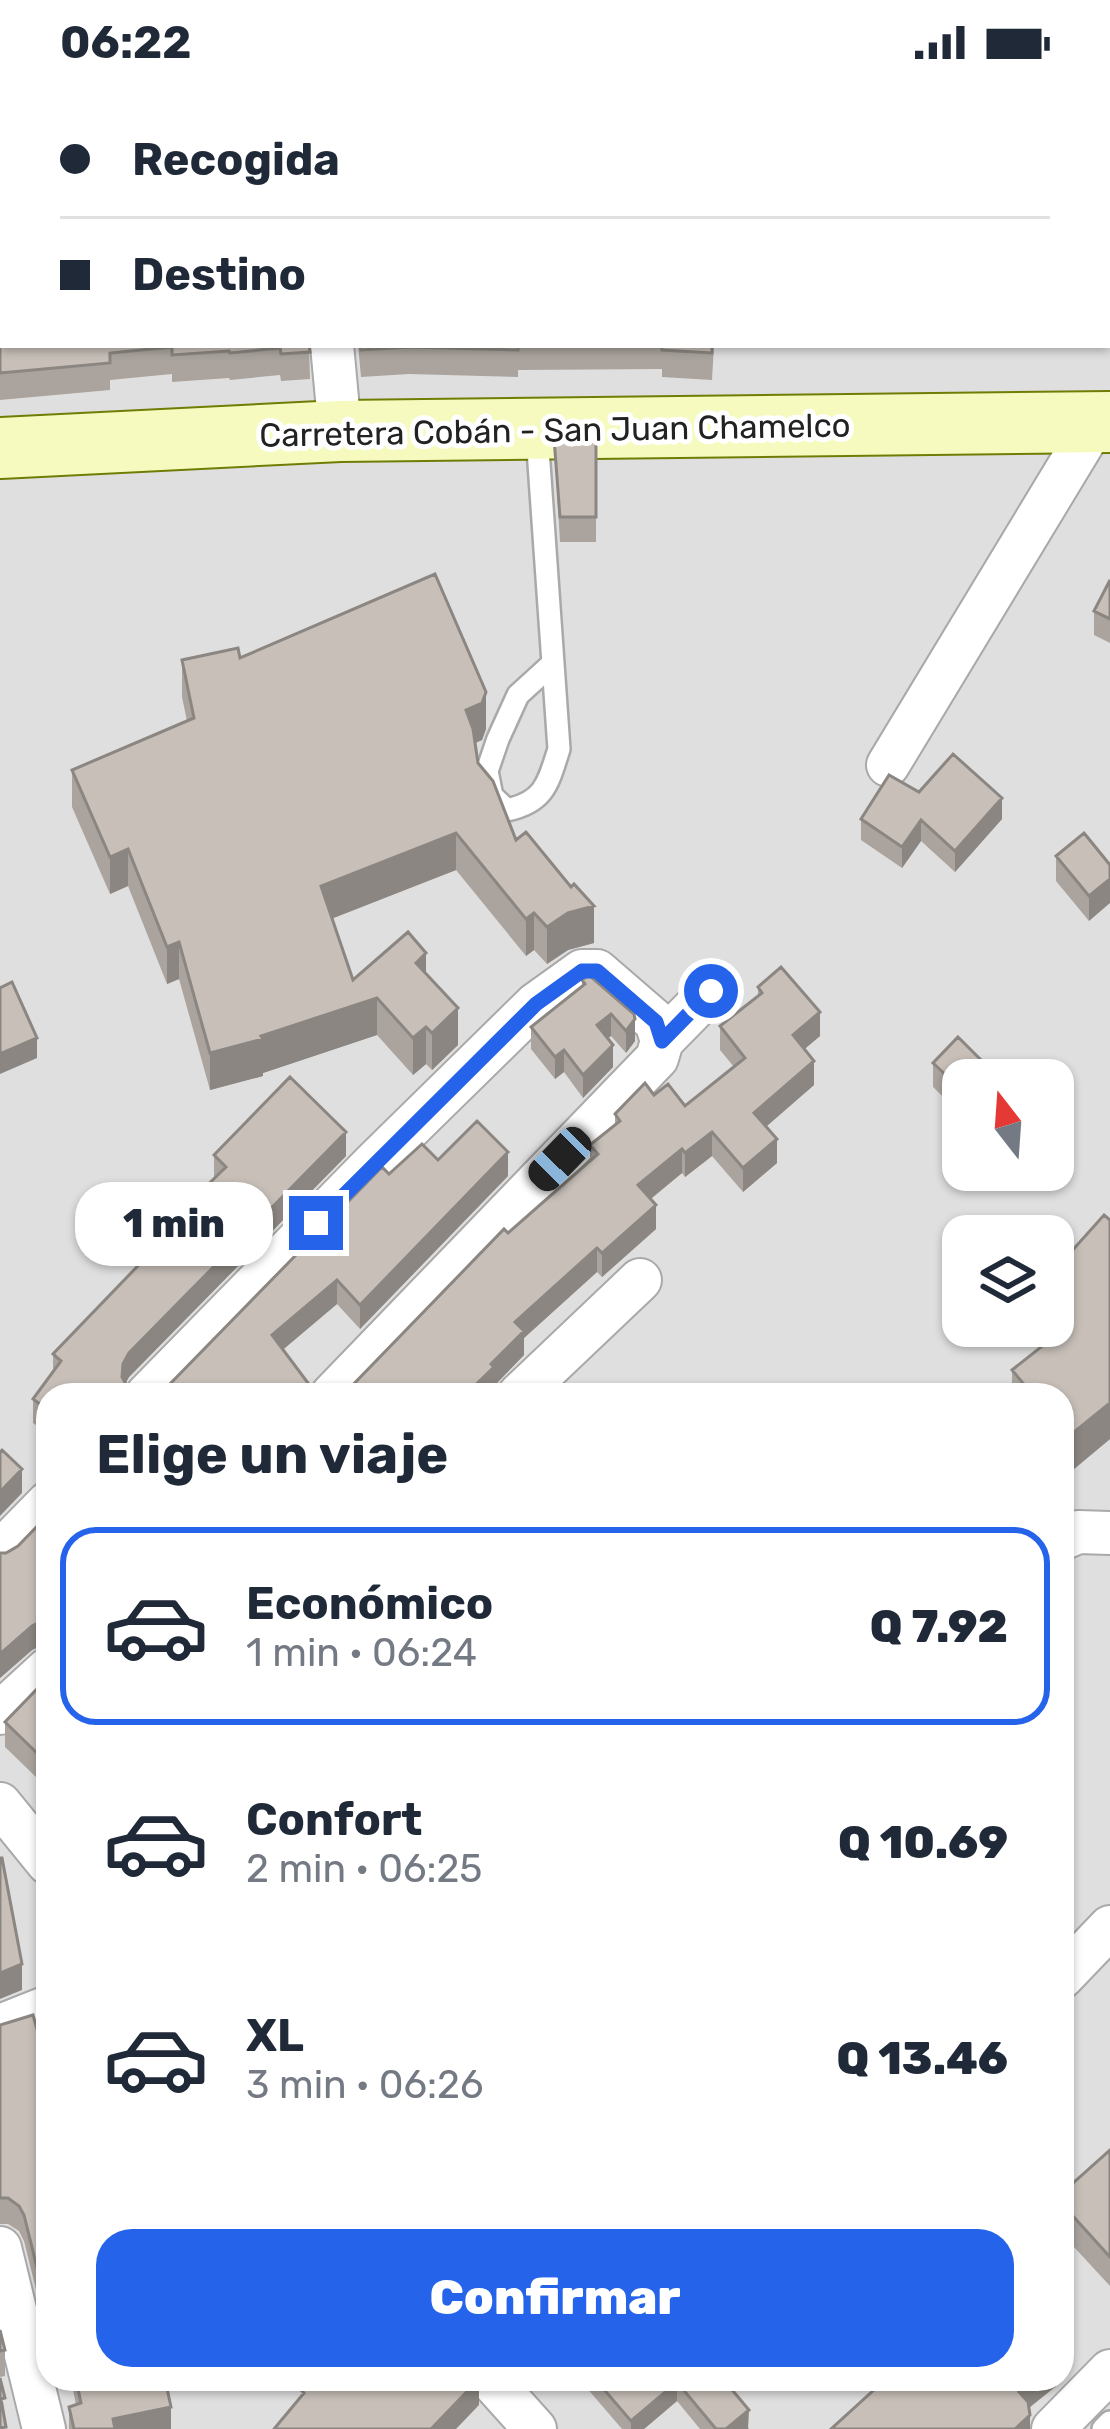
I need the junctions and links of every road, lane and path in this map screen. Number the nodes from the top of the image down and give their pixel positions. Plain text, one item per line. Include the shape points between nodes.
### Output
1 (332, 348) edge
2 (1102, 423) edge
3 (537, 428) junction
4 (340, 431) junction
5 (0, 448) edge
6 (552, 664) junction
7 (888, 765) dead end
8 (711, 991) dead end
9 (662, 1041) junction
10 (640, 1280) dead end
11 (159, 1383) edge
12 (344, 1383) edge
13 (532, 1383) edge
14 (36, 1516) edge
15 (1110, 1532) edge
16 (1074, 1534) edge
17 (0, 1552) edge
18 (36, 1680) edge
19 (0, 1713) edge
20 (0, 1804) edge
21 (36, 1842) edge
22 (1110, 1927) edge
23 (1074, 1964) edge
24 (36, 2012) edge
25 (0, 2026) edge
26 (0, 2248) edge
27 (1110, 2371) edge
28 (501, 2391) edge
29 (1110, 2422) edge
30 (44, 2429) edge
31 (535, 2429) edge
32 (1053, 2429) edge
33 (1103, 2429) edge

1 - 4 street
2 - 3 main road, Carretera Cobán - San Juan Chamelco
2 - 7 street
3 - 4 main road, Carretera Cobán - San Juan Chamelco
3 - 6 lane
4 - 5 main road, Carretera Cobán - San Juan Chamelco
6 - 6 lane via 559,749 546,789 507,810 492,796 487,771 518,695
8 - 9 street
9 - 11 street via 656,1022 597,971 568,980
9 - 12 street via 657,1058
10 - 13 street
14 - 17 street
15 - 16 street
18 - 19 street
20 - 21 street
22 - 23 street
24 - 25 street
26 - 30 street
27 - 32 street
28 - 31 street
29 - 33 lane

